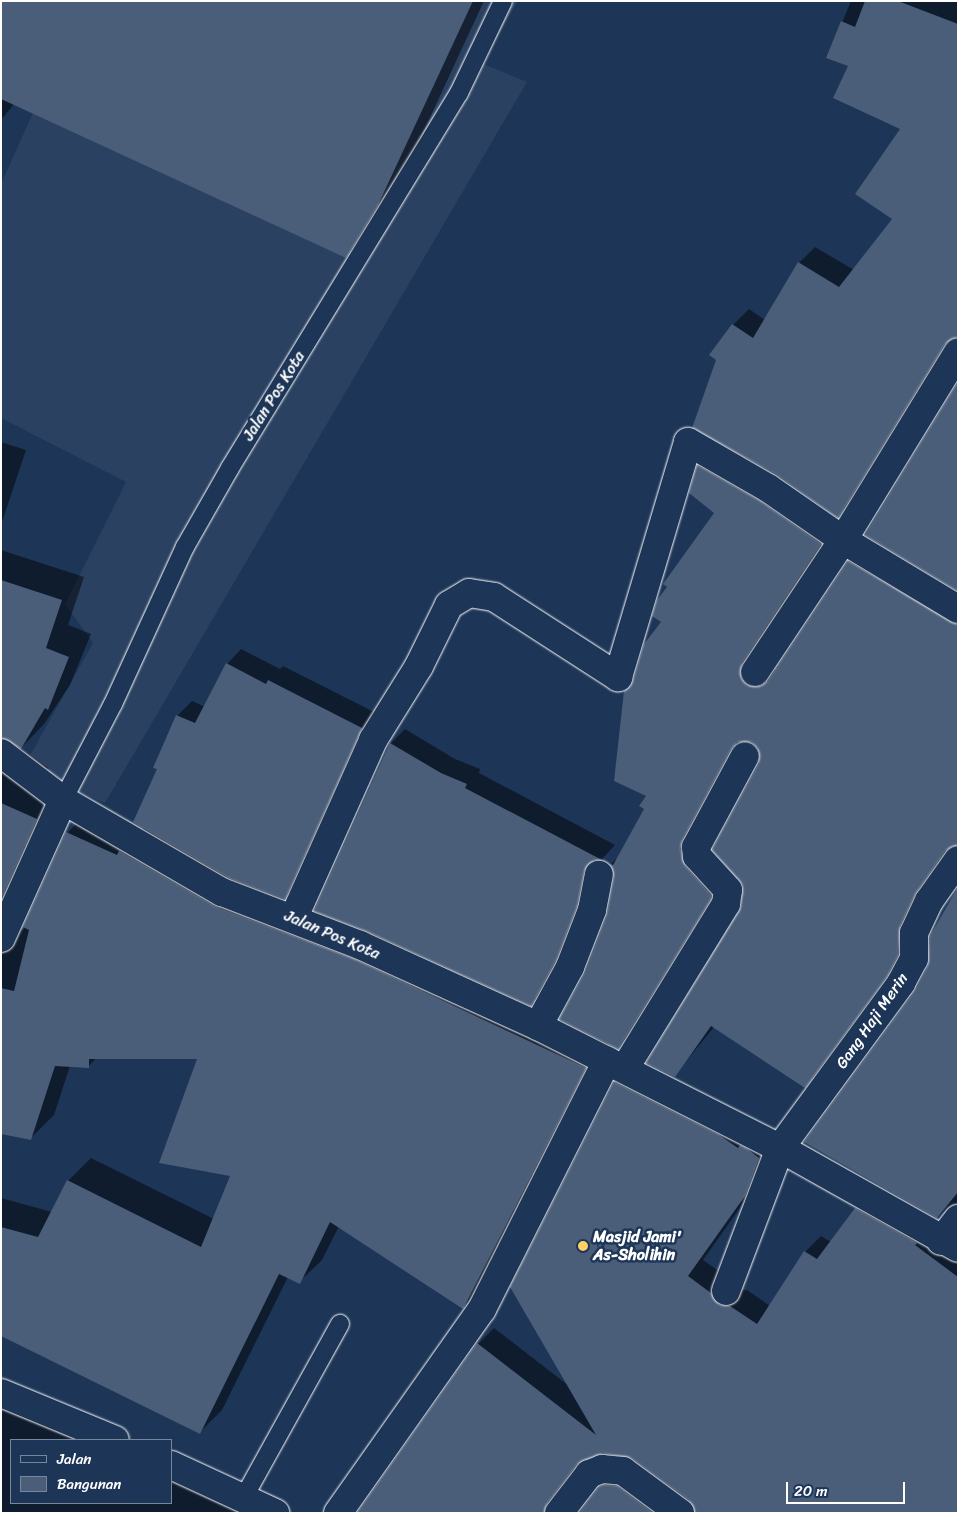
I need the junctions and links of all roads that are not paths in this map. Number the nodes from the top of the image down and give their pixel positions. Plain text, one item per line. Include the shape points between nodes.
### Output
1 (503, 1) edge
2 (958, 352) edge
3 (843, 540) junction
4 (958, 609) edge
5 (755, 672) dead end
6 (1, 753) edge
7 (745, 756) dead end
8 (63, 800) junction
9 (958, 860) edge
10 (599, 875) dead end
11 (294, 917) junction
12 (1, 938) edge
13 (538, 1026) junction
14 (616, 1064) junction
15 (780, 1148) junction
16 (958, 1219) edge
17 (949, 1244) edge
18 (726, 1291) dead end
19 (340, 1324) dead end
20 (1, 1392) edge
21 (113, 1439) edge
22 (172, 1466) edge
23 (242, 1505) edge
24 (275, 1513) edge
25 (338, 1513) edge
26 (558, 1513) edge
27 (680, 1513) edge

1 - 8 lane, Jalan Pos Kota via 459,93 185,547 113,704
2 - 3 street
3 - 4 street
3 - 5 street
3 - 11 street via 768,488 688,442 618,677 494,597 468,593 449,605 419,666 373,740
6 - 8 street, Jalan Pos Kota
7 - 14 street via 696,847 697,856 728,890 726,904
8 - 11 street, Jalan Pos Kota via 222,892
8 - 12 street, Jalan Pos Kota
9 - 15 street, Gang Haji Merin via 928,901 914,933 914,959 901,982
10 - 13 street via 592,910 570,967
11 - 13 street, Jalan Pos Kota
13 - 14 street, Jalan Pos Kota
14 - 15 street, Jalan Pos Kota
14 - 25 street via 482,1309
15 - 17 street, Jalan Pos Kota
15 - 18 street, Gang Haji Merin
16 - 17 street
19 - 23 lane
20 - 21 street
22 - 23 street
23 - 24 street
26 - 27 street via 589,1474 602,1469 623,1471

